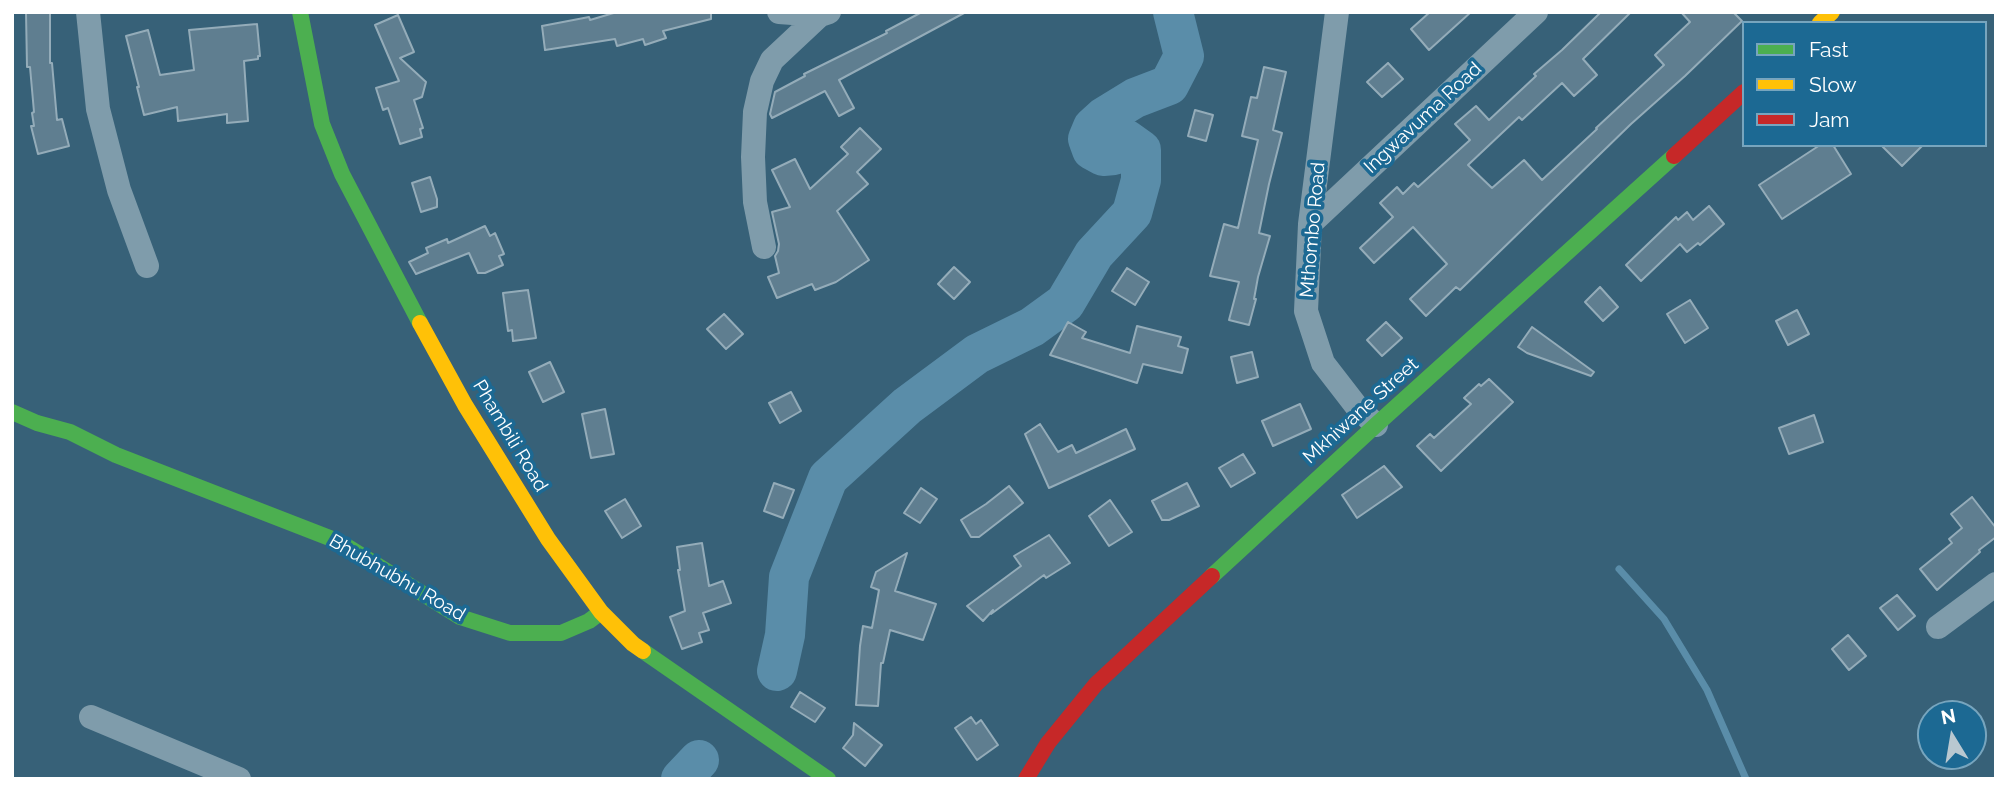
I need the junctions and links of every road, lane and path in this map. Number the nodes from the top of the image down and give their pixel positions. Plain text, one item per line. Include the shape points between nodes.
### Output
1 (88, 12) edge
2 (300, 12) edge
3 (779, 12) edge
4 (1337, 12) edge
5 (1536, 12) edge
6 (825, 13) edge
7 (1742, 94) edge
8 (1310, 224) junction
9 (764, 247) dead end
10 (147, 266) dead end
11 (12, 412) edge
12 (1376, 425) junction
13 (1996, 583) edge
14 (601, 612) junction
15 (1938, 627) dead end
16 (91, 717) dead end
17 (239, 779) edge
18 (828, 779) edge
19 (1026, 779) edge

1 - 10 street via 98,109 119,190
2 - 14 street, Phambili Road via 322,124 342,174 465,405 548,539
3 - 6 street
4 - 8 street, Mthombo Road
5 - 8 street, Ingwavuma Road
6 - 9 street via 772,60 762,81 753,157
7 - 12 street, Mkhiwane Street
8 - 12 street, Mthombo Road via 1306,311 1310,324 1323,363
11 - 14 street, Bhubhubhu Road via 340,542 460,617 510,633 561,633
12 - 19 street, Mkhiwane Street via 1096,684 1048,743
13 - 15 street
14 - 18 street, Phambili Road via 643,652
16 - 17 street

